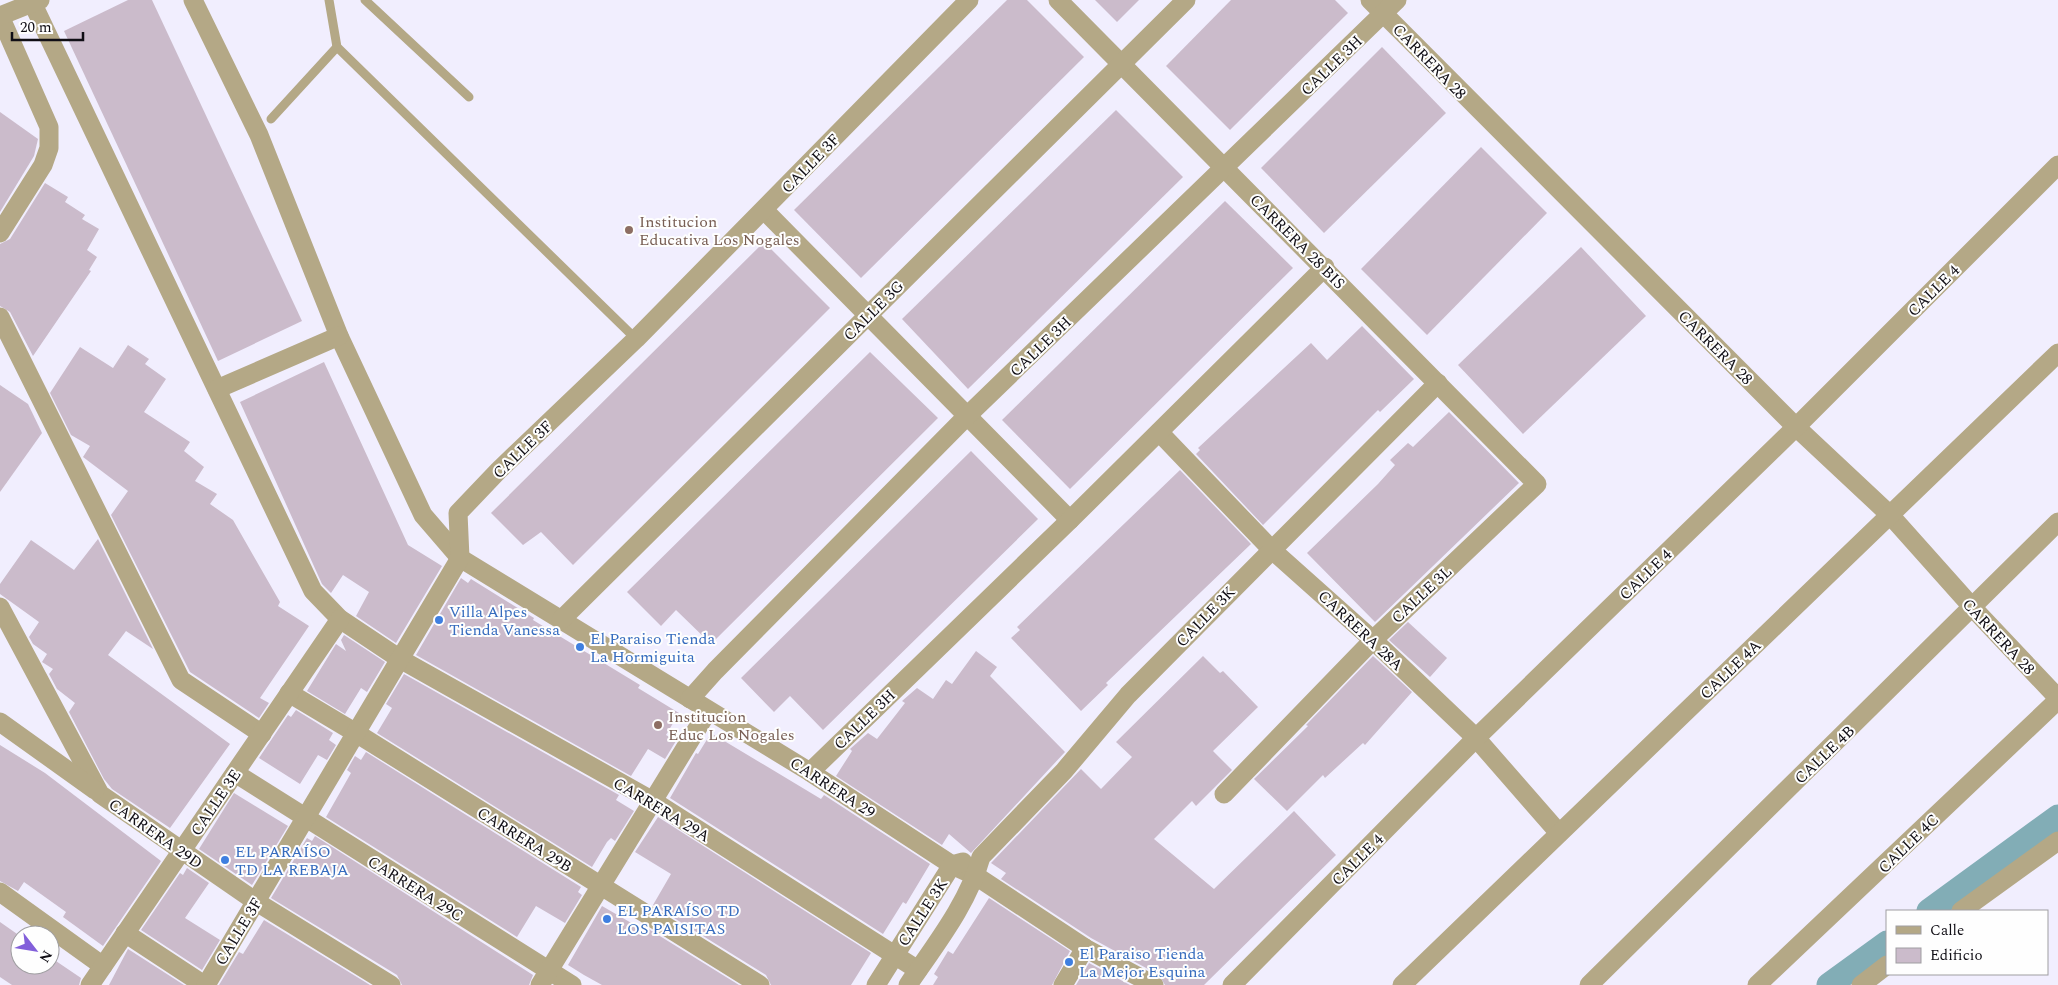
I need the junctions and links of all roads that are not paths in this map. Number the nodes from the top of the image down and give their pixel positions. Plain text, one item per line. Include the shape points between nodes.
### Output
1 (193, 0) edge
2 (329, 0) edge
3 (365, 0) edge
4 (970, 0) edge
5 (1058, 0) edge
6 (1186, 0) edge
7 (1370, 0) edge
8 (1397, 0) edge
9 (35, 1) edge
10 (1384, 14) junction
11 (0, 16) edge
12 (337, 47) junction
13 (1121, 64) junction
14 (469, 97) dead end
15 (271, 119) dead end
16 (2058, 165) edge
17 (1225, 168) junction
18 (764, 210) junction
19 (0, 233) edge
20 (1325, 267) junction
21 (868, 315) junction
22 (0, 316) edge
23 (339, 336) junction
24 (636, 339) junction
25 (2058, 353) edge
26 (1438, 383) junction
27 (217, 389) junction
28 (966, 417) junction
29 (1796, 427) junction
30 (1158, 432) junction
31 (1537, 484) joint
32 (1890, 515) junction
33 (1070, 520) junction
34 (2058, 522) edge
35 (1271, 549) junction
36 (460, 558) junction
37 (0, 607) edge
38 (1972, 608) junction
39 (340, 620) junction
40 (561, 620) junction
41 (1373, 640) junction
42 (400, 659) junction
43 (289, 693) junction
44 (690, 699) junction
45 (2058, 699) edge
46 (708, 710) junction
47 (0, 722) edge
48 (356, 732) junction
49 (262, 734) junction
50 (1476, 738) junction
51 (810, 772) junction
52 (235, 773) junction
53 (100, 794) junction
54 (1224, 794) dead end
55 (653, 801) junction
56 (305, 818) junction
57 (1559, 833) junction
58 (2058, 841) edge
59 (182, 851) junction
60 (981, 857) junction
61 (952, 865) junction
62 (976, 876) junction
63 (601, 886) junction
64 (0, 892) edge
65 (255, 901) junction
66 (1962, 910) edge
67 (125, 933) junction
68 (1085, 948) junction
69 (894, 956) junction
70 (103, 966) junction
71 (1886, 966) edge
72 (544, 978) edge
73 (913, 978) edge
74 (90, 985) edge
75 (205, 985) edge
76 (391, 985) edge
77 (572, 985) edge
78 (760, 985) edge
79 (876, 985) edge
80 (1063, 985) edge
81 (1154, 985) edge
82 (1232, 985) edge
83 (1402, 985) edge
84 (1589, 985) edge
85 (1757, 985) edge
86 (1861, 985) edge

1 - 23 street, CARRERA 29 via 259,135
2 - 12 lane
3 - 14 lane
4 - 18 street, CALLE 3F
5 - 13 street, CARRERA 28 BIS
6 - 13 street, CALLE 3G
7 - 10 street, CARRERA 28
8 - 10 street, CALLE 3H
9 - 11 street
9 - 27 street, CARRERA 29A
10 - 17 street, CALLE 3H
10 - 29 street, CARRERA 28
11 - 19 street via 49,127 49,148 43,165
12 - 15 lane
12 - 24 lane
13 - 17 street, CARRERA 28 BIS
13 - 21 street, CALLE 3G
16 - 29 street, CALLE 4
17 - 20 street, CARRERA 28 BIS
17 - 28 street, CALLE 3H
18 - 21 street
18 - 24 street, CALLE 3F
20 - 26 street, CARRERA 28 BIS
20 - 30 street, CALLE 3H
21 - 28 street
21 - 40 street, CALLE 3G
22 - 49 street via 181,680
23 - 27 street
23 - 36 street, CARRERA 29 via 423,515
24 - 36 street, CALLE 3F via 458,513
25 - 32 street, CALLE 4A
26 - 31 street, CARRERA 28 BIS
26 - 35 street, CALLE 3K
27 - 39 street, CARRERA 29A via 313,591
28 - 33 street
28 - 44 street, CALLE 3H
29 - 32 street, CARRERA 28
29 - 50 street, CALLE 4
30 - 33 street, CALLE 3H
30 - 35 street, CARRERA 28A
31 - 41 street, CALLE 3L
32 - 38 street, CARRERA 28
32 - 57 street, CALLE 4A
33 - 51 street, CALLE 3H
34 - 38 street, CALLE 4B
35 - 41 street, CARRERA 28A
35 - 60 street, CALLE 3K via 1128,695 1064,770
36 - 40 street, CARRERA 29
36 - 42 street, CALLE 3F
37 - 53 street, CARRERA 29D
38 - 45 street, CARRERA 28
38 - 84 street, CALLE 4B
39 - 42 street, CARRERA 29A
39 - 43 street, CALLE 3E
40 - 44 street, CARRERA 29
41 - 50 street, CARRERA 28A
41 - 54 street, CALLE 3L
42 - 48 street, CALLE 3F
42 - 55 street, CARRERA 29A
43 - 48 street, CARRERA 29B
43 - 49 street, CALLE 3E
44 - 46 street, CARRERA 29
45 - 85 street, CALLE 4C
46 - 51 street, CARRERA 29
46 - 55 street
47 - 53 street
48 - 56 street, CALLE 3F
48 - 63 street, CARRERA 29B
49 - 52 street, CALLE 3E
50 - 57 street, CARRERA 28A
50 - 82 street, CALLE 4
51 - 61 street, CARRERA 29
52 - 56 street, CARRERA 29C
52 - 59 street, CALLE 3E
53 - 59 street, CARRERA 29D
55 - 63 street
55 - 69 street, CARRERA 29A
56 - 65 street, CALLE 3F
56 - 72 street, CARRERA 29C
57 - 83 street, CALLE 4A
58 - 66 street
59 - 65 street, CARRERA 29D
59 - 67 street, CALLE 3E
60 - 61 street, CALLE 3K
60 - 62 street, CALLE 3K
61 - 62 street, CARRERA 29
61 - 69 street, CALLE 3K
62 - 68 street, CARRERA 29
62 - 73 street, CALLE 3K
63 - 72 street
63 - 78 street, CARRERA 29B
64 - 70 street
65 - 75 street, CALLE 3F
65 - 76 street, CARRERA 29D
67 - 70 street, CALLE 3E
67 - 75 street
68 - 80 street
68 - 81 street, CARRERA 29
69 - 73 street, CARRERA 29A
69 - 79 street, CALLE 3K
70 - 74 street, CALLE 3E
71 - 86 street
72 - 77 street, CARRERA 29C

